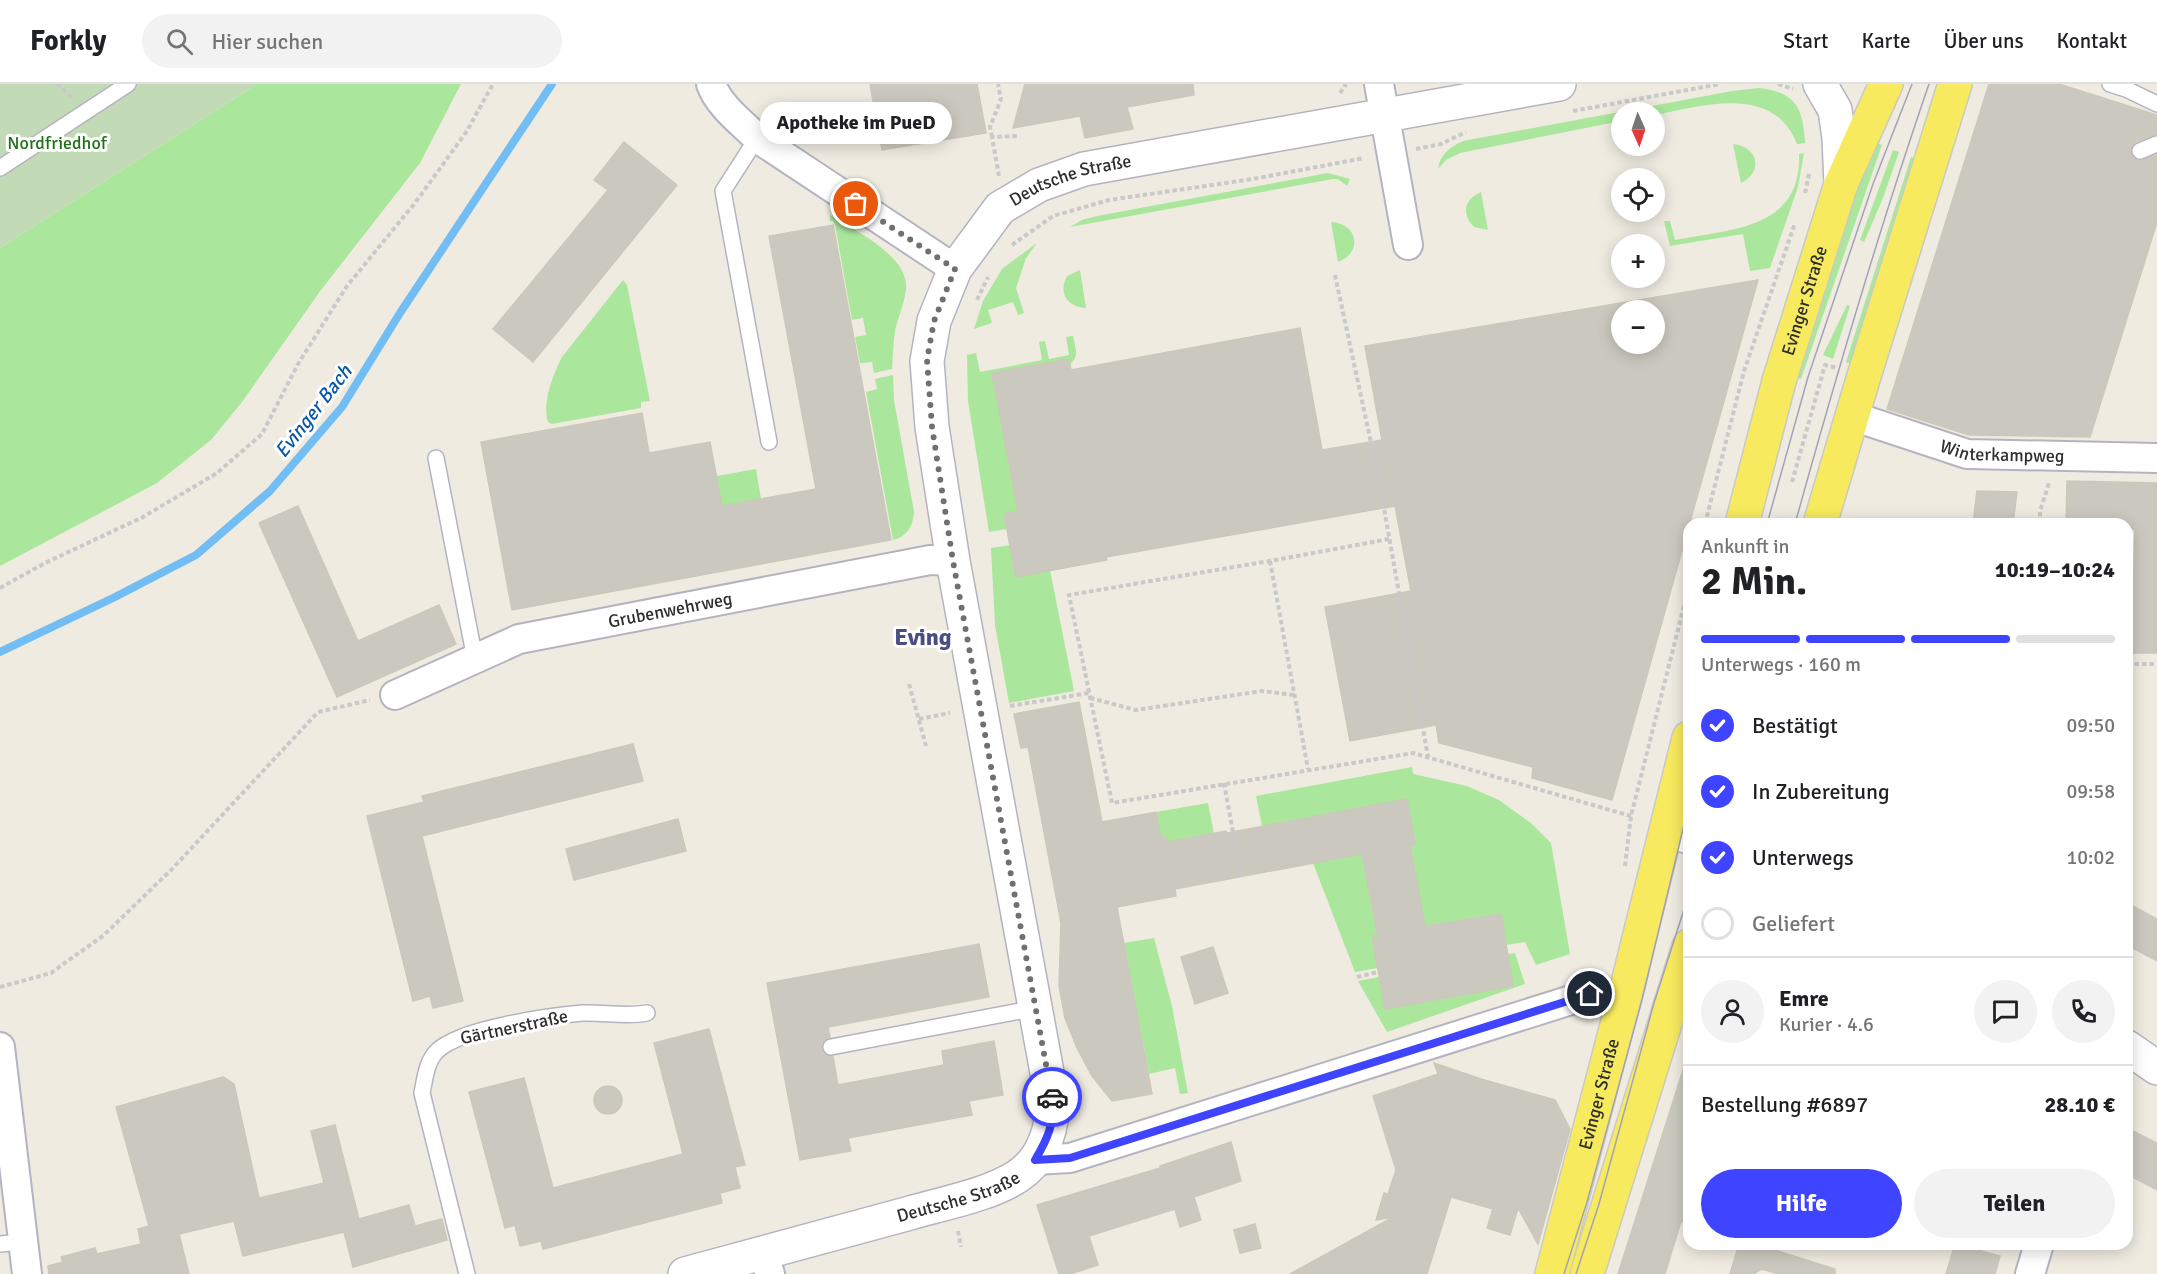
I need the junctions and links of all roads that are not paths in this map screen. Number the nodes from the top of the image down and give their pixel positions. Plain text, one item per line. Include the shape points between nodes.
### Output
1 (126, 84) edge
2 (711, 84) edge
3 (1820, 84) edge
4 (1886, 84) edge
5 (1955, 84) edge
6 (2110, 84) edge
7 (1566, 98) edge
8 (1382, 100) edge
9 (2157, 104) edge
10 (757, 138) junction
11 (2157, 144) edge
12 (2140, 151) dead end
13 (0, 168) edge
14 (1841, 184) junction
15 (1408, 245) dead end
16 (955, 269) junction
17 (1852, 417) junction
18 (769, 442) dead end
19 (436, 458) dead end
20 (2157, 458) edge
21 (1744, 518) edge
22 (1822, 518) edge
23 (953, 561) junction
24 (475, 658) junction
25 (394, 695) road end
26 (1683, 790) edge
27 (1678, 833) edge
28 (1683, 983) edge
29 (1590, 994) dead end
30 (1679, 1007) edge
31 (1036, 1008) junction
32 (646, 1013) dead end
33 (0, 1047) edge
34 (831, 1047) dead end
35 (2133, 1051) edge
36 (2157, 1068) edge
37 (1035, 1160) junction
38 (11, 1243) edge
39 (2037, 1250) edge
40 (766, 1264) edge
41 (27, 1274) edge
42 (466, 1274) edge
43 (685, 1274) edge
44 (1552, 1274) edge
45 (1587, 1274) edge
46 (2030, 1274) edge

1 - 13 lane
2 - 10 street via 730,112
3 - 14 street via 1835,110
4 - 14 main road, Evinger Straße
5 - 17 main road
6 - 9 lane
7 - 8 street, Deutsche Straße
8 - 15 street
8 - 16 street, Deutsche Straße via 1084,169 1039,185 1000,208
10 - 16 street
10 - 18 lane via 723,191
11 - 12 lane
14 - 21 main road, Evinger Straße via 1779,381
16 - 23 street, Deutsche Straße via 934,321 927,360 932,427
17 - 20 street, Winterkampweg via 1968,454
17 - 22 main road
19 - 24 lane
23 - 24 street, Grubenwehrweg via 930,560 519,639
23 - 31 street, Deutsche Straße
24 - 25 street, Grubenwehrweg
26 - 27 main road, Evinger Straße
27 - 44 main road, Evinger Straße
28 - 30 main road
29 - 37 street via 1070,1158
30 - 45 main road
31 - 34 lane
31 - 37 street, Deutsche Straße via 1053,1105 1052,1126
32 - 42 lane, Gärtnerstraße via 584,1013 530,1020 451,1040 436,1052 427,1068 422,1093
33 - 38 street
35 - 36 street
37 - 40 street, Deutsche Straße via 1018,1176 992,1188
38 - 41 street
39 - 46 street
40 - 43 street, Deutsche Straße

